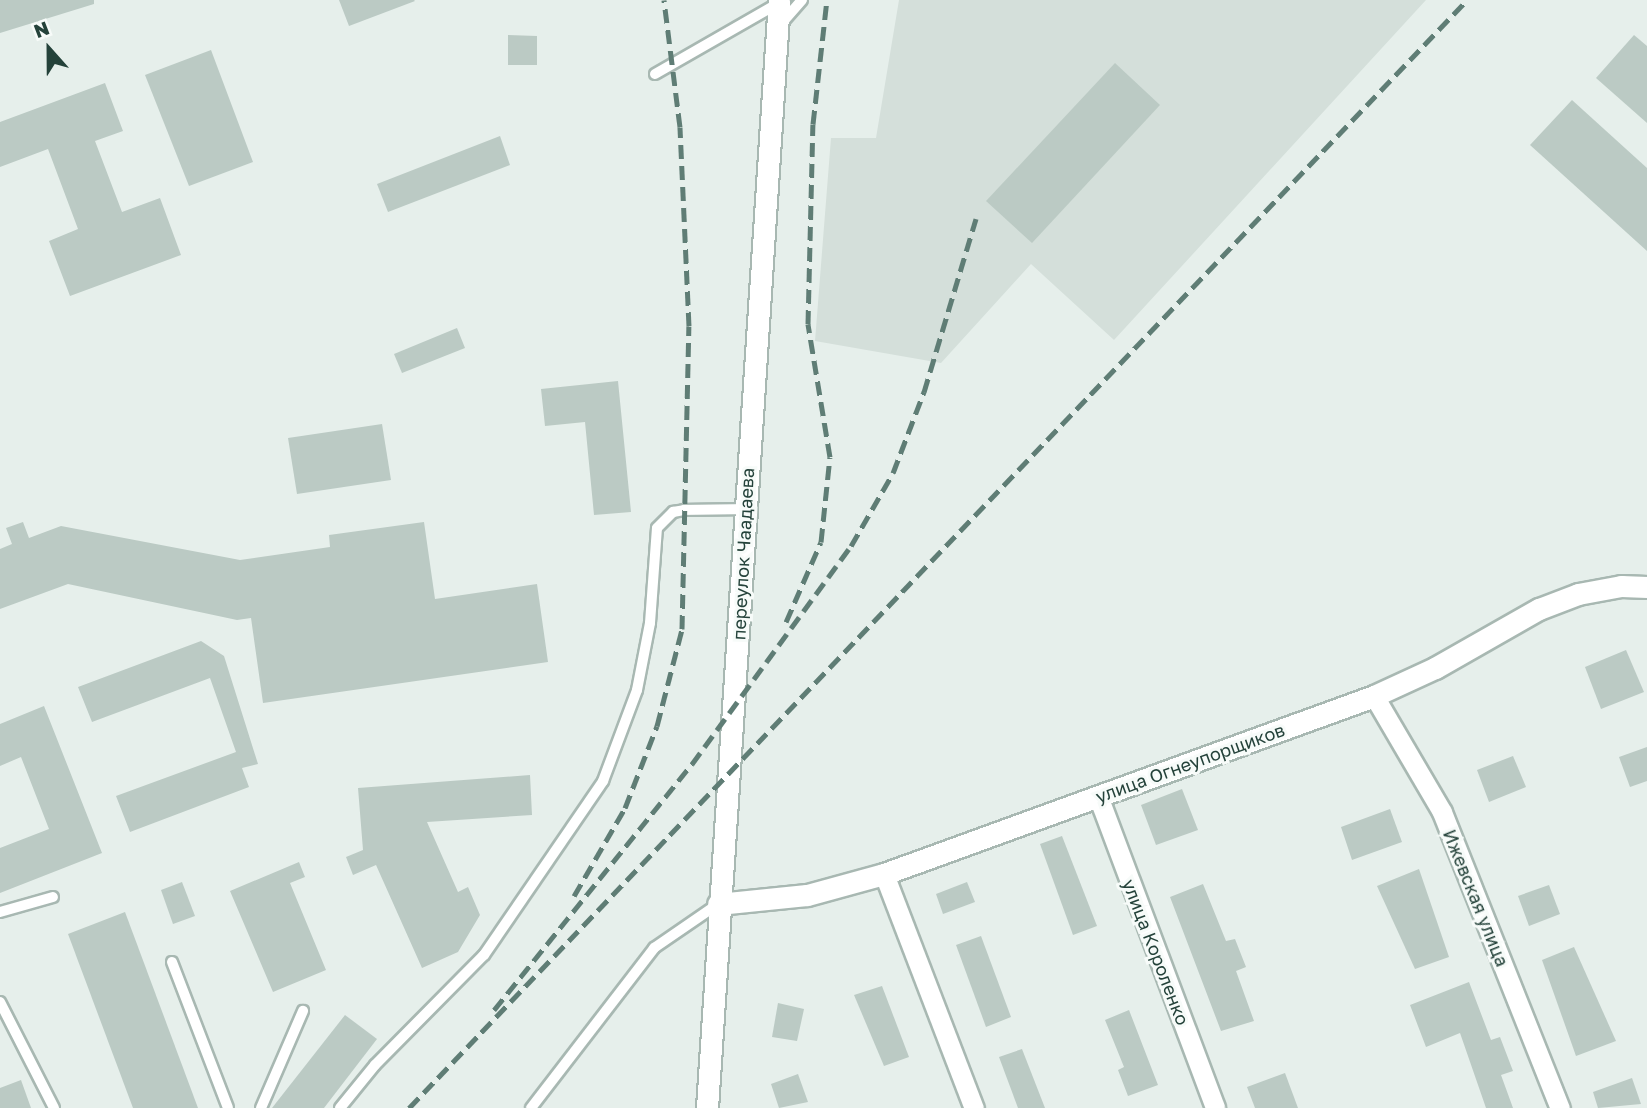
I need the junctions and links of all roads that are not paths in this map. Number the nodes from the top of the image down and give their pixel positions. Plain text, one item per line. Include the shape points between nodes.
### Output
1 (803, 0) edge
2 (779, 1) edge
3 (779, 27) junction
4 (655, 74) dead end
5 (746, 509) junction
6 (1647, 587) edge
7 (1374, 696) junction
8 (1098, 796) junction
9 (884, 874) junction
10 (53, 897) dead end
11 (718, 904) junction
12 (0, 912) edge
13 (172, 962) dead end
14 (0, 1002) edge
15 (303, 1011) dead end
16 (54, 1108) edge
17 (228, 1108) edge
18 (261, 1108) edge
19 (340, 1108) edge
20 (531, 1108) edge
21 (707, 1108) edge
22 (974, 1108) edge
23 (1215, 1108) edge
24 (1560, 1108) edge

1 - 3 lane
2 - 3 street, переулок Чаадаева
2 - 4 lane
3 - 5 street, переулок Чаадаева
5 - 11 street, переулок Чаадаева
5 - 19 lane via 673,512 657,528 650,623 637,690 603,781 484,955 374,1065
6 - 7 street, улица Огнеупорщиков via 1621,586 1578,594 1539,609 1436,668
7 - 8 street, улица Огнеупорщиков
7 - 24 street, Ижевская улица via 1442,812
8 - 9 street, улица Огнеупорщиков
8 - 23 street, улица Короленко
9 - 11 street, улица Огнеупорщиков via 807,895
9 - 22 street
10 - 12 lane
11 - 20 lane via 654,948
11 - 21 street, переулок Чаадаева
13 - 17 lane
14 - 16 lane
15 - 18 lane

